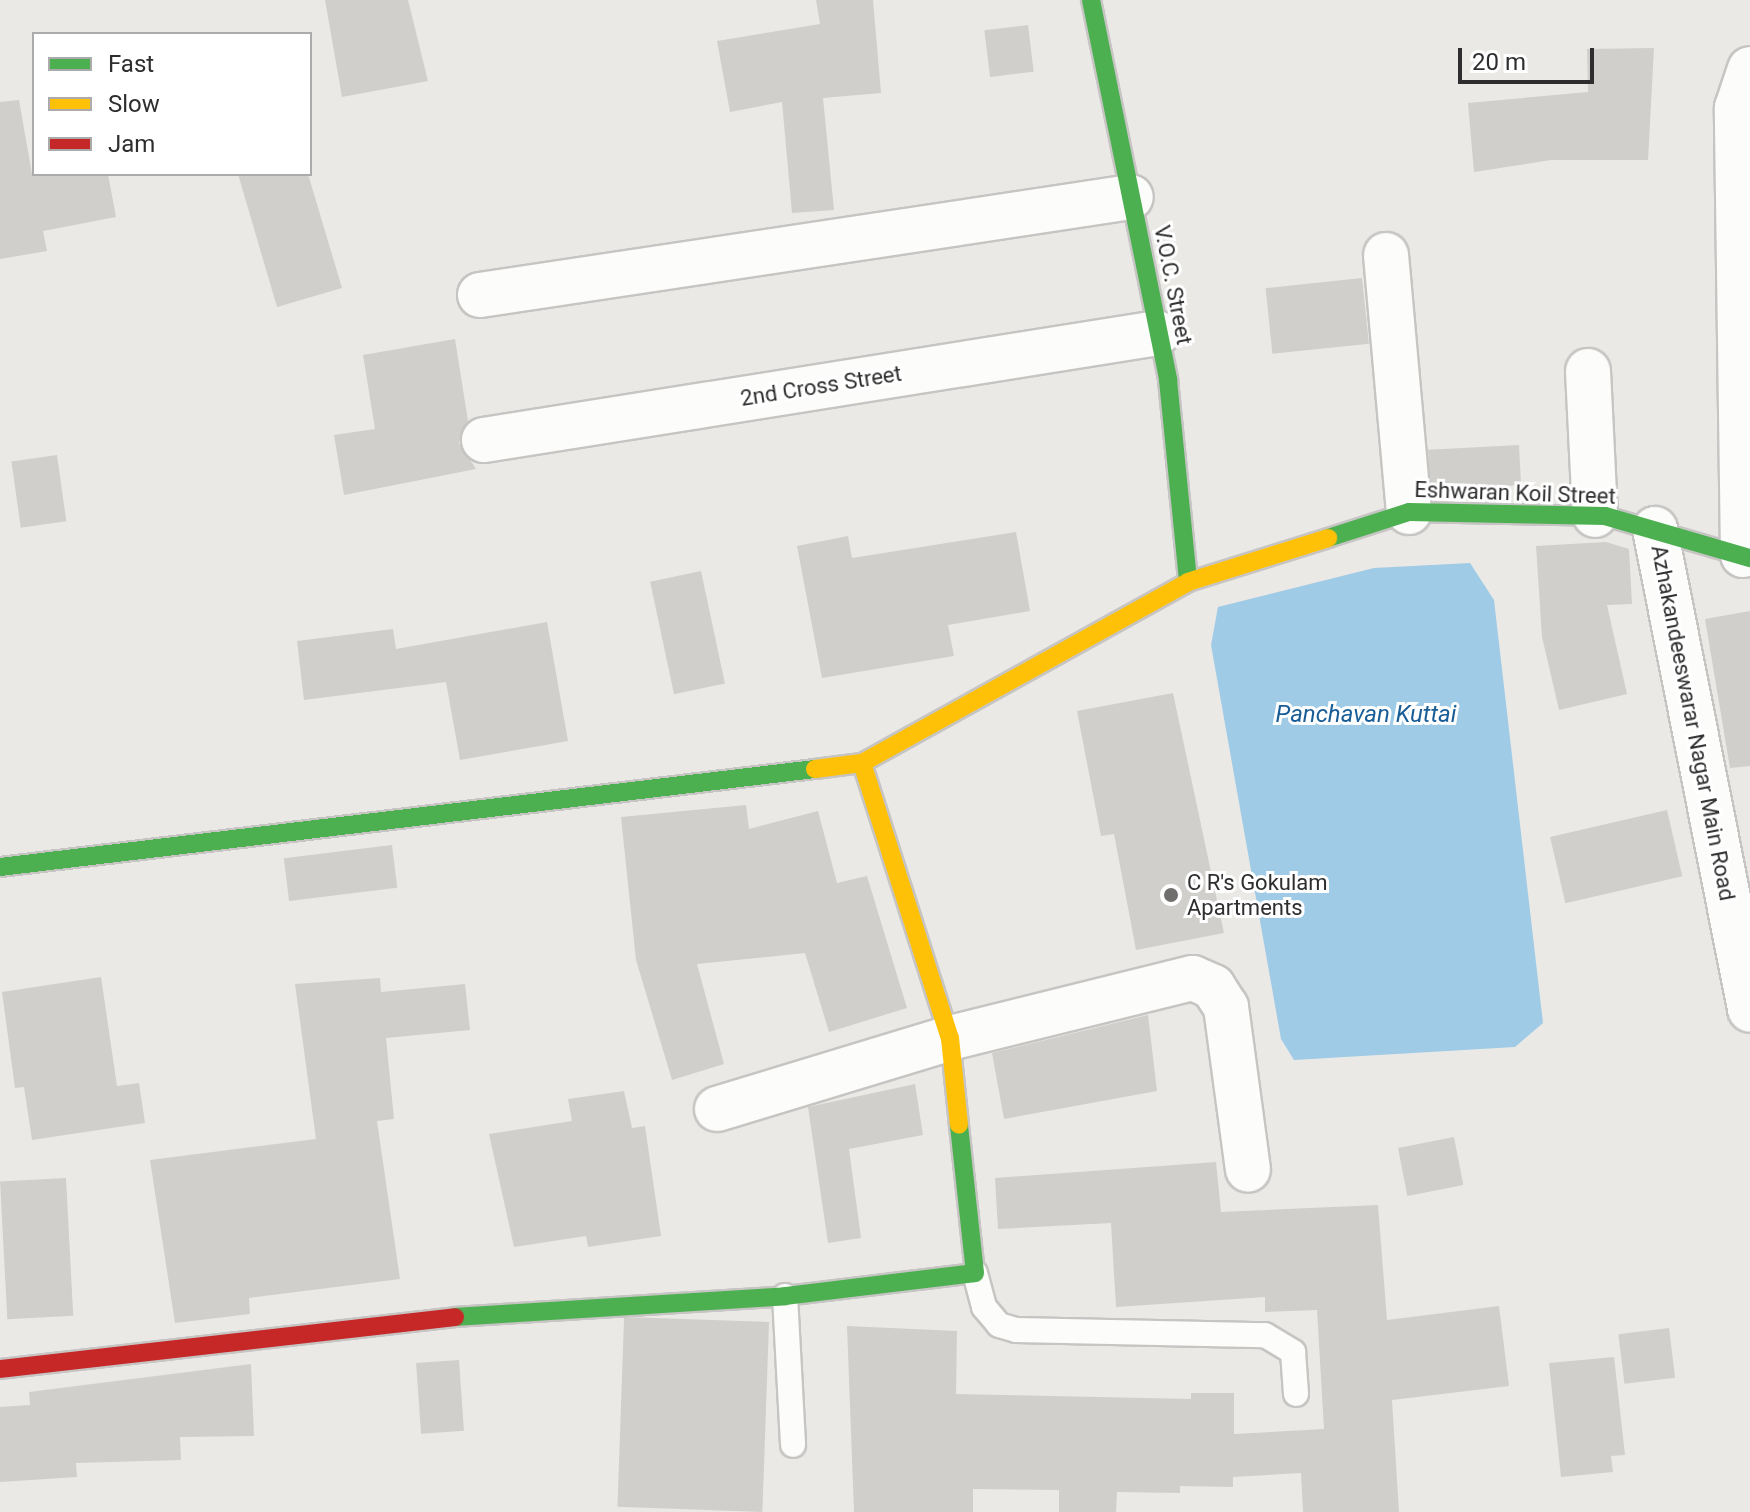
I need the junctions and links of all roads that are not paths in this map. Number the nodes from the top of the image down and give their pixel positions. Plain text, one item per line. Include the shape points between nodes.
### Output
1 (1091, 0) edge
2 (1750, 69) edge
3 (1131, 197) junction
4 (1386, 255) dead end
5 (480, 295) dead end
6 (1158, 333) junction
7 (1588, 371) dead end
8 (484, 440) dead end
9 (1747, 471) edge
10 (1409, 512) junction
11 (1595, 515) junction
12 (1655, 529) junction
13 (1746, 556) edge
14 (1188, 582) junction
15 (862, 763) junction
16 (0, 867) edge
17 (1750, 1010) edge
18 (950, 1038) junction
19 (717, 1109) dead end
20 (1248, 1170) dead end
21 (975, 1273) junction
22 (785, 1296) junction
23 (0, 1369) edge
24 (1296, 1394) dead end
25 (793, 1445) dead end

1 - 3 street, V.O.C. Street
2 - 9 street via 1737,108
3 - 5 street
3 - 6 street, V.O.C. Street
4 - 10 street
6 - 8 street, 2nd Cross Street
6 - 14 street, V.O.C. Street
7 - 11 street
9 - 13 street
10 - 11 street, Eshwaran Koil Street
10 - 14 street, Eshwaran Koil Street
11 - 12 street, Eshwaran Koil Street
12 - 13 street, Eshwaran Koil Street
12 - 17 street, Azhakandeeswarar Nagar Main Road
14 - 15 street, Eshwaran Koil Street
15 - 16 street
15 - 18 street
18 - 19 street
18 - 20 street via 1193,978 1213,987 1226,1007
18 - 21 street
21 - 22 street
21 - 24 lane via 984,1307 999,1325 1016,1330 1274,1338 1293,1352
22 - 23 street via 417,1319
22 - 25 lane

